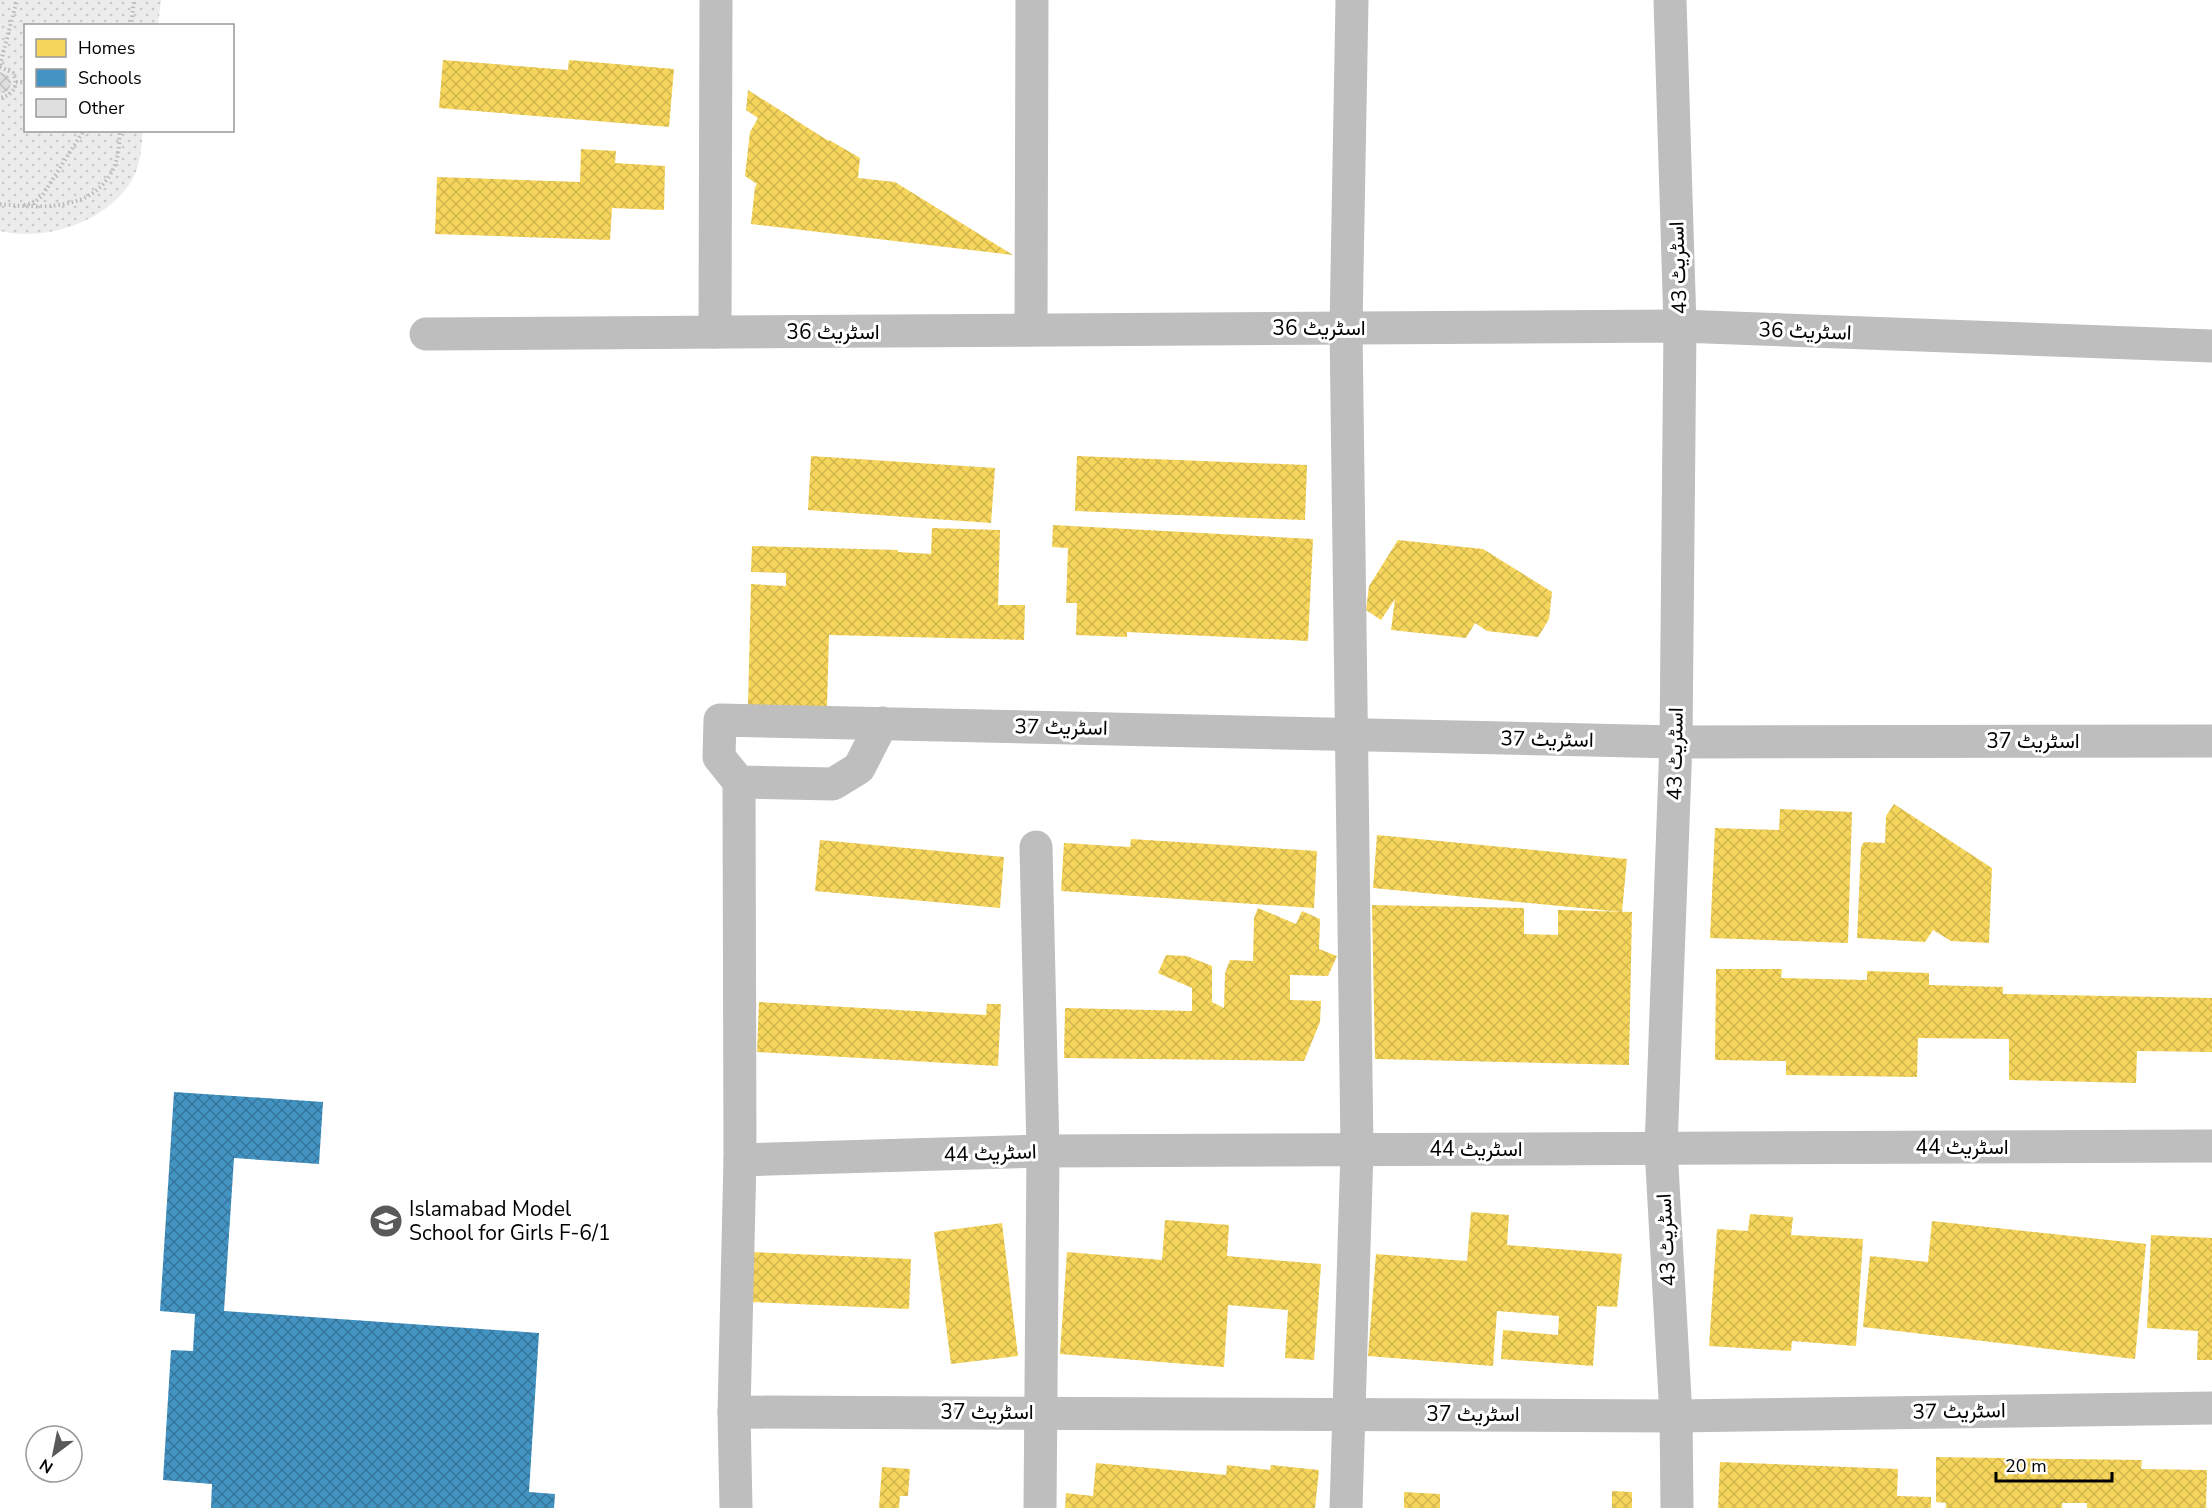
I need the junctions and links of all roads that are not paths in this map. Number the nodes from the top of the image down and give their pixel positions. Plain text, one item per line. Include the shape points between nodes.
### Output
1 (716, 0) edge
2 (1032, 0) edge
3 (1352, 0) edge
4 (1670, 0) edge
5 (1680, 326) junction
6 (1346, 328) junction
7 (1031, 330) junction
8 (715, 332) junction
9 (426, 334) dead end
10 (2212, 346) edge
11 (882, 723) junction
12 (1350, 734) junction
13 (2212, 741) edge
14 (1676, 742) junction
15 (739, 782) junction
16 (1036, 847) dead end
17 (2212, 1146) edge
18 (1661, 1148) junction
19 (1358, 1150) junction
20 (1043, 1151) junction
21 (740, 1160) junction
22 (2212, 1408) edge
23 (734, 1412) junction
24 (1039, 1412) junction
25 (1348, 1414) junction
26 (1676, 1416) junction
27 (736, 1508) edge
28 (1040, 1508) edge
29 (1346, 1508) edge
30 (1677, 1508) edge

1 - 8 street
2 - 7 street
3 - 6 street
4 - 5 street, اسٹریٹ 43
5 - 6 street, اسٹریٹ 36
5 - 10 street, اسٹریٹ 36
5 - 14 street, اسٹریٹ 43
6 - 7 street, اسٹریٹ 36
6 - 12 street
7 - 8 street, اسٹریٹ 36
8 - 9 street, اسٹریٹ 36
11 - 12 street, اسٹریٹ 37
11 - 15 street via 859,768 833,784
11 - 15 street, اسٹریٹ 37 via 720,720 719,757
12 - 14 street, اسٹریٹ 37
12 - 19 street
13 - 14 street, اسٹریٹ 37
14 - 18 street, اسٹریٹ 43
15 - 21 street
16 - 20 street
17 - 18 street, اسٹریٹ 44
18 - 19 street, اسٹریٹ 44
18 - 26 street, اسٹریٹ 43
19 - 20 street, اسٹریٹ 44
19 - 25 street
20 - 21 street, اسٹریٹ 44
20 - 24 street
21 - 23 street
22 - 26 street, اسٹریٹ 37
23 - 24 street, اسٹریٹ 37
23 - 27 street
24 - 25 street, اسٹریٹ 37
24 - 28 street
25 - 26 street, اسٹریٹ 37
25 - 29 street
26 - 30 street, اسٹریٹ 43

